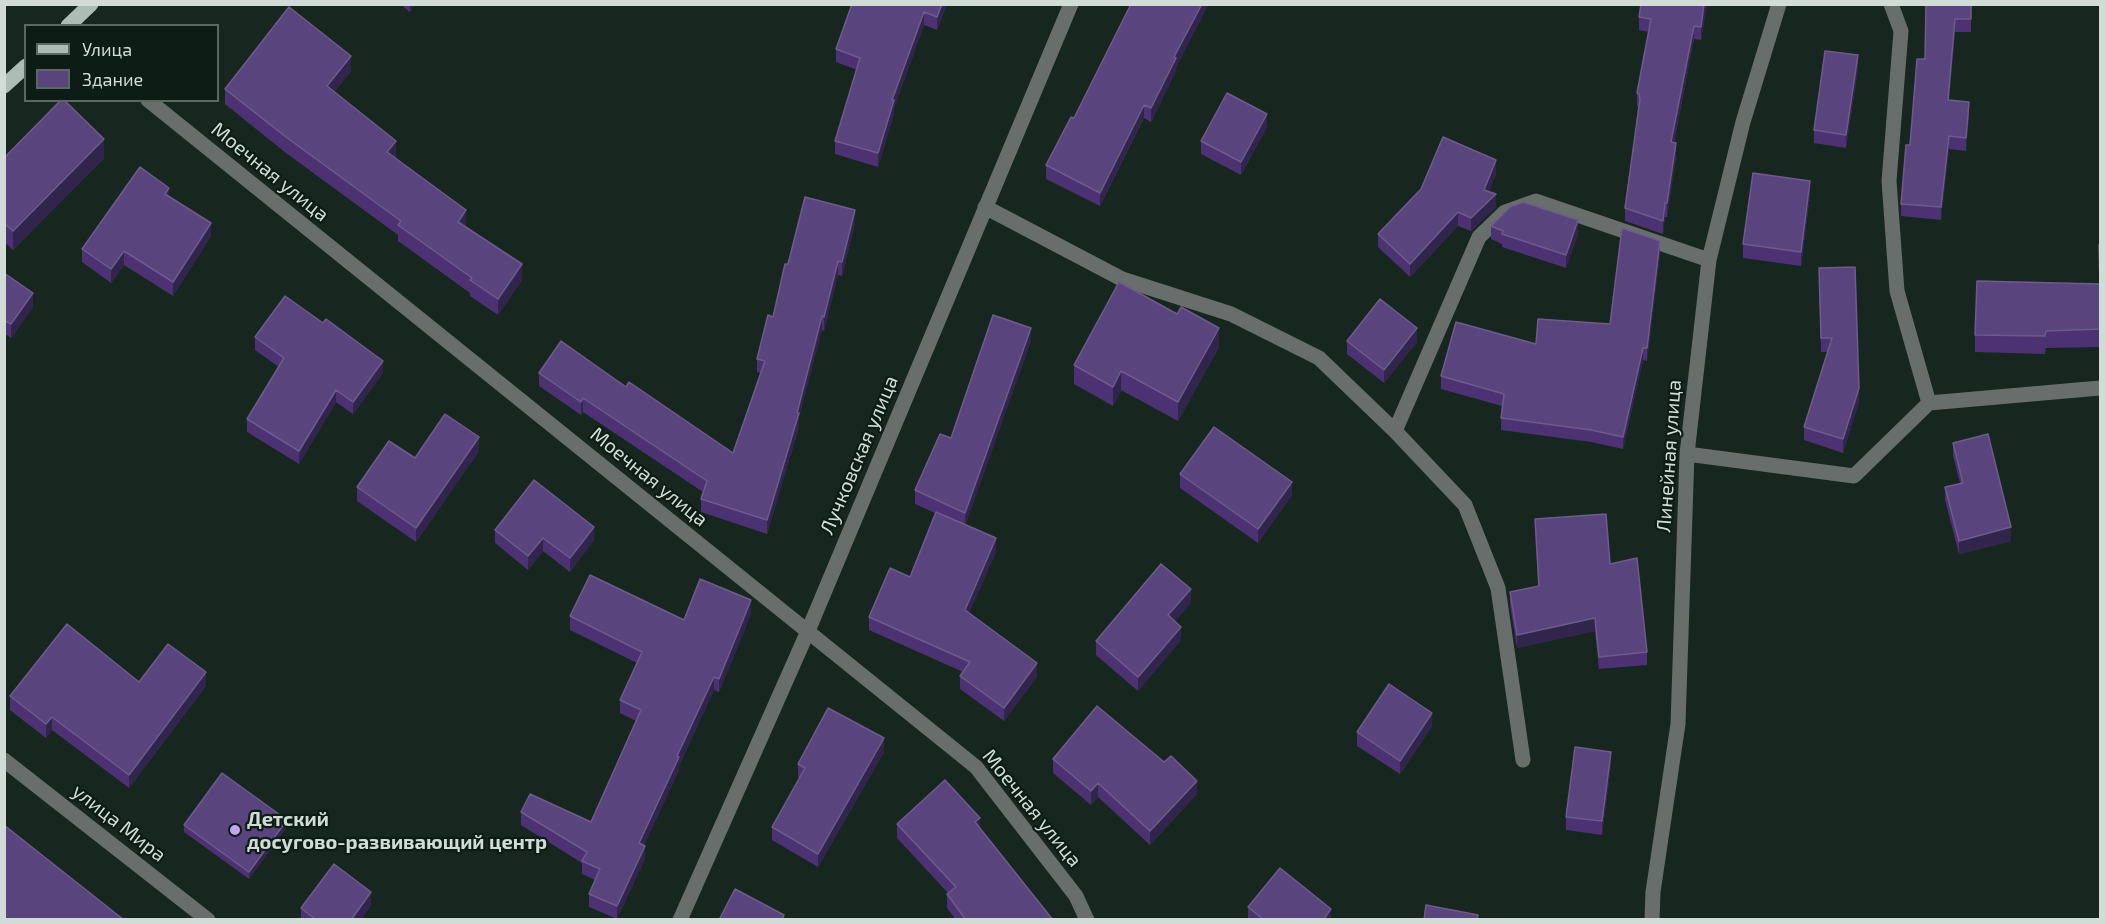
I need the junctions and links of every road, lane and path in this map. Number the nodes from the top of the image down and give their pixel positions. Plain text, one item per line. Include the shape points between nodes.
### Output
1 (91, 4) edge
2 (1071, 4) edge
3 (1779, 4) edge
4 (1891, 4) edge
5 (70, 24) edge
6 (24, 68) edge
7 (4, 86) edge
8 (150, 102) edge
9 (985, 207) junction
10 (1709, 260) junction
11 (2100, 388) edge
12 (1929, 403) junction
13 (1395, 432) junction
14 (1687, 454) junction
15 (808, 631) junction
16 (4, 760) edge
17 (1523, 760) dead end
18 (208, 920) edge
19 (680, 920) edge
20 (1087, 920) edge
21 (1652, 920) edge

1 - 5 main road
2 - 9 street, Лучковская улица
3 - 10 street, Линейная улица via 1743,122
4 - 12 street via 1901,31 1889,181 1897,291
6 - 7 main road
8 - 15 street, Моечная улица
9 - 13 street via 1122,279 1230,314 1319,358
9 - 15 street, Лучковская улица
10 - 13 street via 1536,201 1505,212 1479,237
10 - 14 street, Линейная улица
11 - 12 street
12 - 14 street via 1854,476
13 - 17 street via 1465,505 1498,588
14 - 21 street, Линейная улица via 1678,724
15 - 19 street, Лучковская улица
15 - 20 street, Моечная улица via 976,767 1076,896
16 - 18 street, улица Мира

